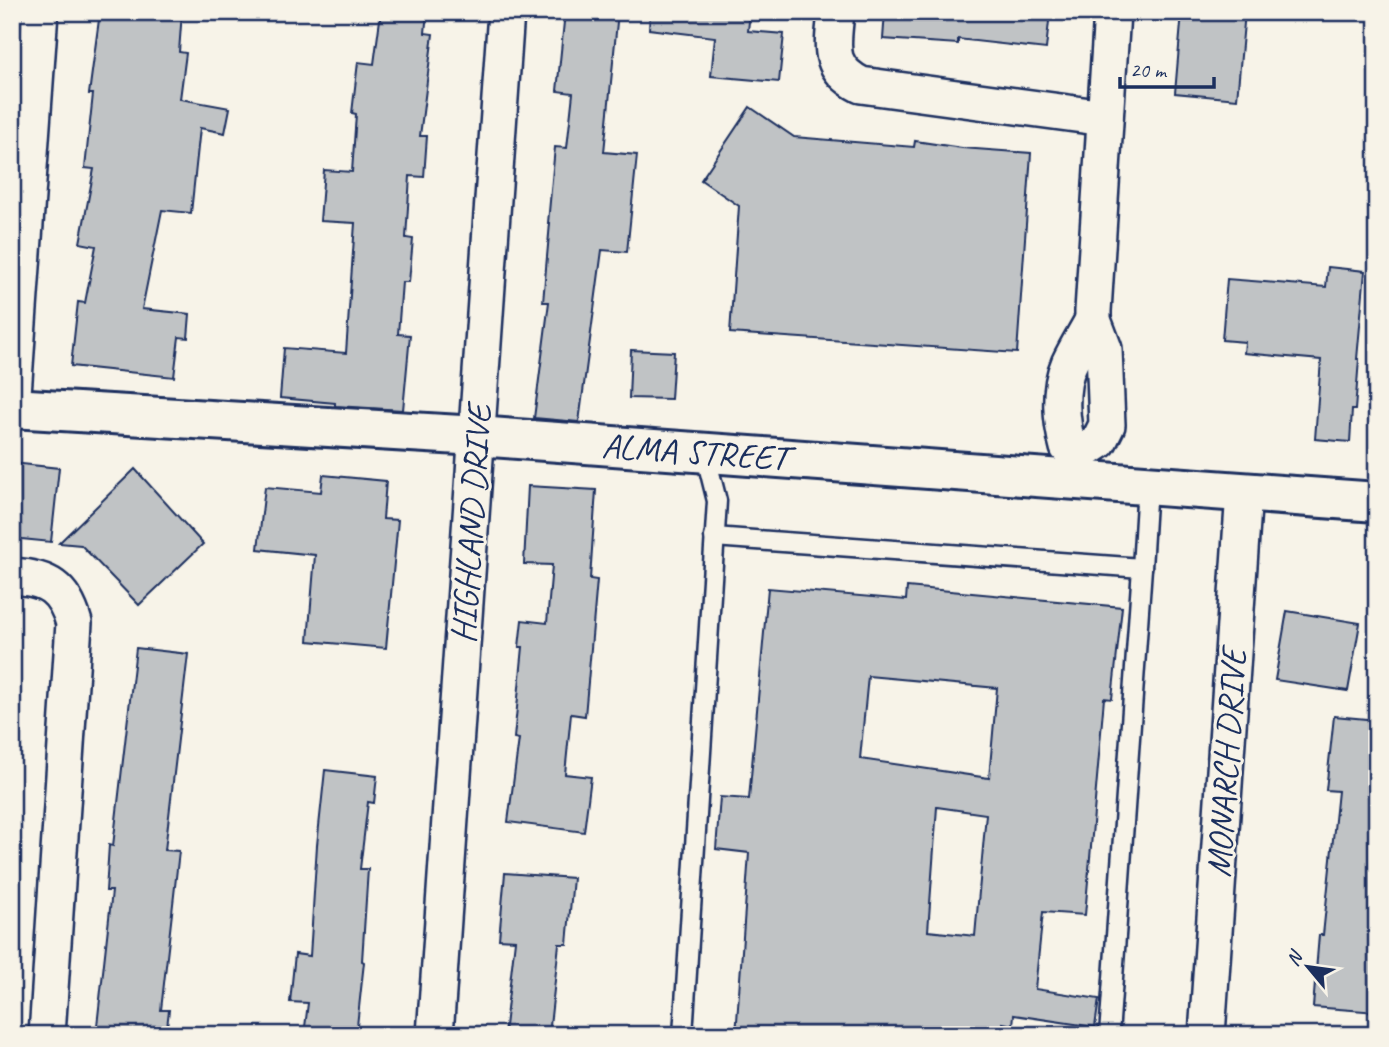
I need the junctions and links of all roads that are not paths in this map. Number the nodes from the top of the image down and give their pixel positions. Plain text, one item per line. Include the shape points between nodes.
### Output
1 (40, 12) edge
2 (506, 12) edge
3 (836, 12) edge
4 (1112, 12) edge
5 (1105, 118) junction
6 (12, 408) edge
7 (477, 436) junction
8 (705, 453) junction
9 (1078, 467) junction
10 (1147, 485) junction
11 (1244, 492) junction
12 (1377, 502) edge
13 (714, 537) junction
14 (1142, 568) junction
15 (12, 576) edge
16 (47, 1035) edge
17 (435, 1035) edge
18 (683, 1035) edge
19 (1109, 1035) edge
20 (1207, 1035) edge

1 - 6 street
2 - 7 street, HIGHLAND DRIVE
3 - 5 street via 835,60 846,77 861,85
4 - 5 street
5 - 9 street via 1093,320 1104,349 1107,425
6 - 7 street, ALMA STREET
7 - 8 street, ALMA STREET
7 - 17 street, HIGHLAND DRIVE
8 - 9 street, ALMA STREET
8 - 13 lane via 717,500
9 - 10 street, ALMA STREET
10 - 11 street, ALMA STREET
10 - 14 lane
11 - 12 street, ALMA STREET
11 - 20 street, MONARCH DRIVE
13 - 14 lane
13 - 18 lane
14 - 19 lane
15 - 16 street via 46,582 60,592 74,623

